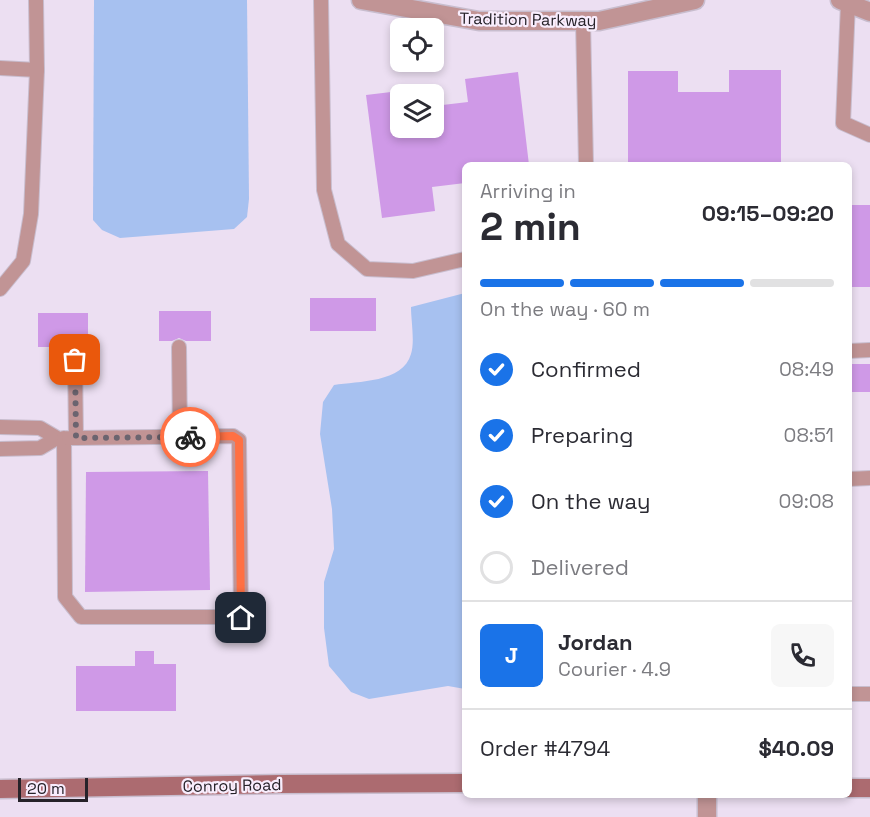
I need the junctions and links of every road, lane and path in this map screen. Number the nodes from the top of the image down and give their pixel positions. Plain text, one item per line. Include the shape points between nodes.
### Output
1 (36, 0) edge
2 (321, 0) edge
3 (361, 0) edge
4 (695, 0) edge
5 (844, 1) edge
6 (870, 12) edge
7 (583, 21) junction
8 (0, 68) edge
9 (37, 70) junction
10 (870, 135) edge
11 (586, 162) edge
12 (462, 260) edge
13 (0, 289) edge
14 (179, 348) dead end
15 (870, 350) edge
16 (852, 351) edge
17 (75, 360) dead end
18 (0, 427) edge
19 (180, 437) junction
20 (66, 438) junction
21 (0, 449) edge
22 (870, 478) edge
23 (852, 479) edge
24 (870, 693) edge
25 (852, 694) edge
26 (462, 783) edge
27 (852, 788) edge
28 (870, 788) edge
29 (0, 789) edge
30 (707, 798) edge
31 (707, 817) edge

1 - 9 lane
2 - 12 lane via 324,190 338,244 367,269 413,271
3 - 7 street, Tradition Parkway via 478,21
4 - 7 street, Tradition Parkway
5 - 6 street
5 - 10 lane via 843,123
7 - 11 lane
8 - 9 lane
9 - 13 lane via 31,214 23,261
14 - 19 lane
15 - 16 lane
17 - 20 lane
18 - 20 lane via 40,428
19 - 20 lane
19 - 20 lane via 233,436 239,440 241,618 81,617 65,597
20 - 21 lane via 40,448
22 - 23 lane
24 - 25 lane
26 - 29 main road, Conroy Road
27 - 28 main road
30 - 31 street

